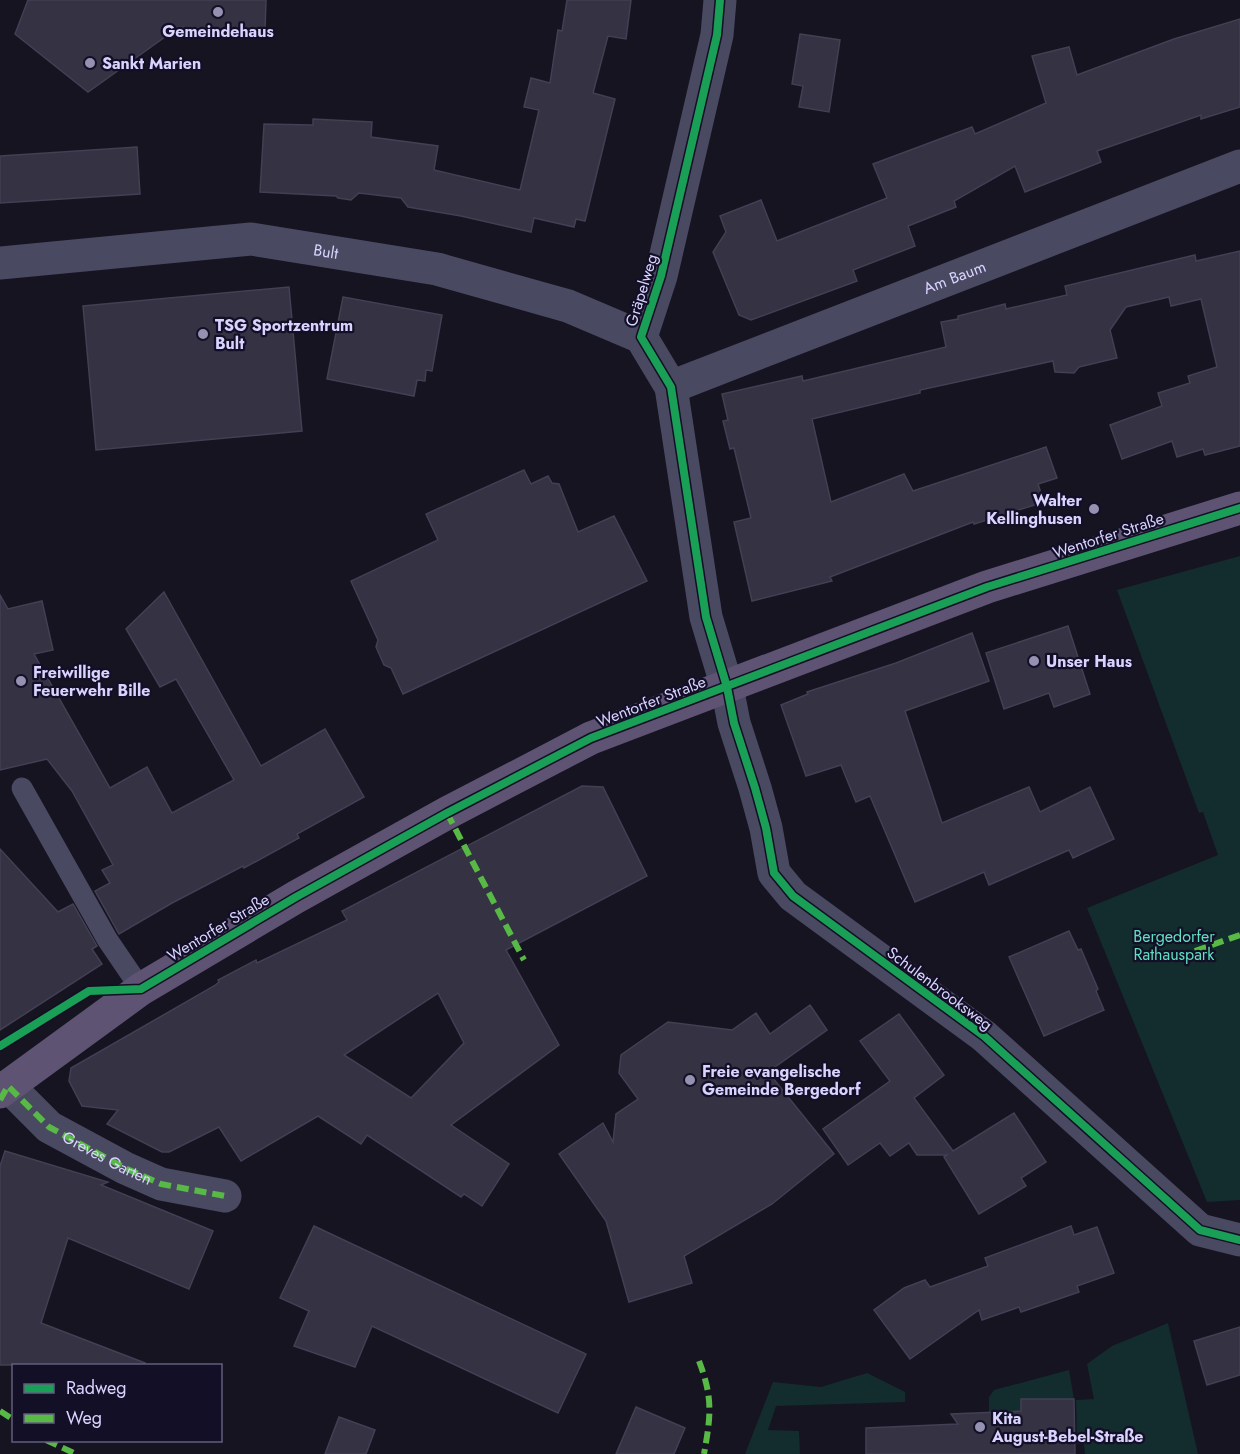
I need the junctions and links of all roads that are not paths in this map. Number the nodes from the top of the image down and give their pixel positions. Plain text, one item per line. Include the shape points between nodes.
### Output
1 (720, 0) edge
2 (1240, 166) edge
3 (0, 263) edge
4 (641, 337) junction
5 (671, 387) junction
6 (1240, 508) edge
7 (727, 687) junction
8 (22, 788) dead end
9 (141, 989) junction
10 (4, 1089) edge
11 (225, 1196) dead end
12 (1240, 1240) edge

1 - 4 street, Gräpelweg via 717,34 661,276
2 - 5 street, Am Baum
3 - 4 street, Bult via 251,239 437,269 568,306
4 - 5 street, Gräpelweg
5 - 7 street, Gräpelweg via 706,617
6 - 7 main road, Wentorfer Straße via 987,587
7 - 9 main road, Wentorfer Straße via 591,738 417,829
7 - 12 street, Schulenbrooksweg via 766,828 774,873 793,896 984,1036 1200,1230
8 - 9 lane via 107,939
9 - 10 main road, Wentorfer Straße
10 - 11 street, Greves Garten via 49,1127 125,1168 161,1184

